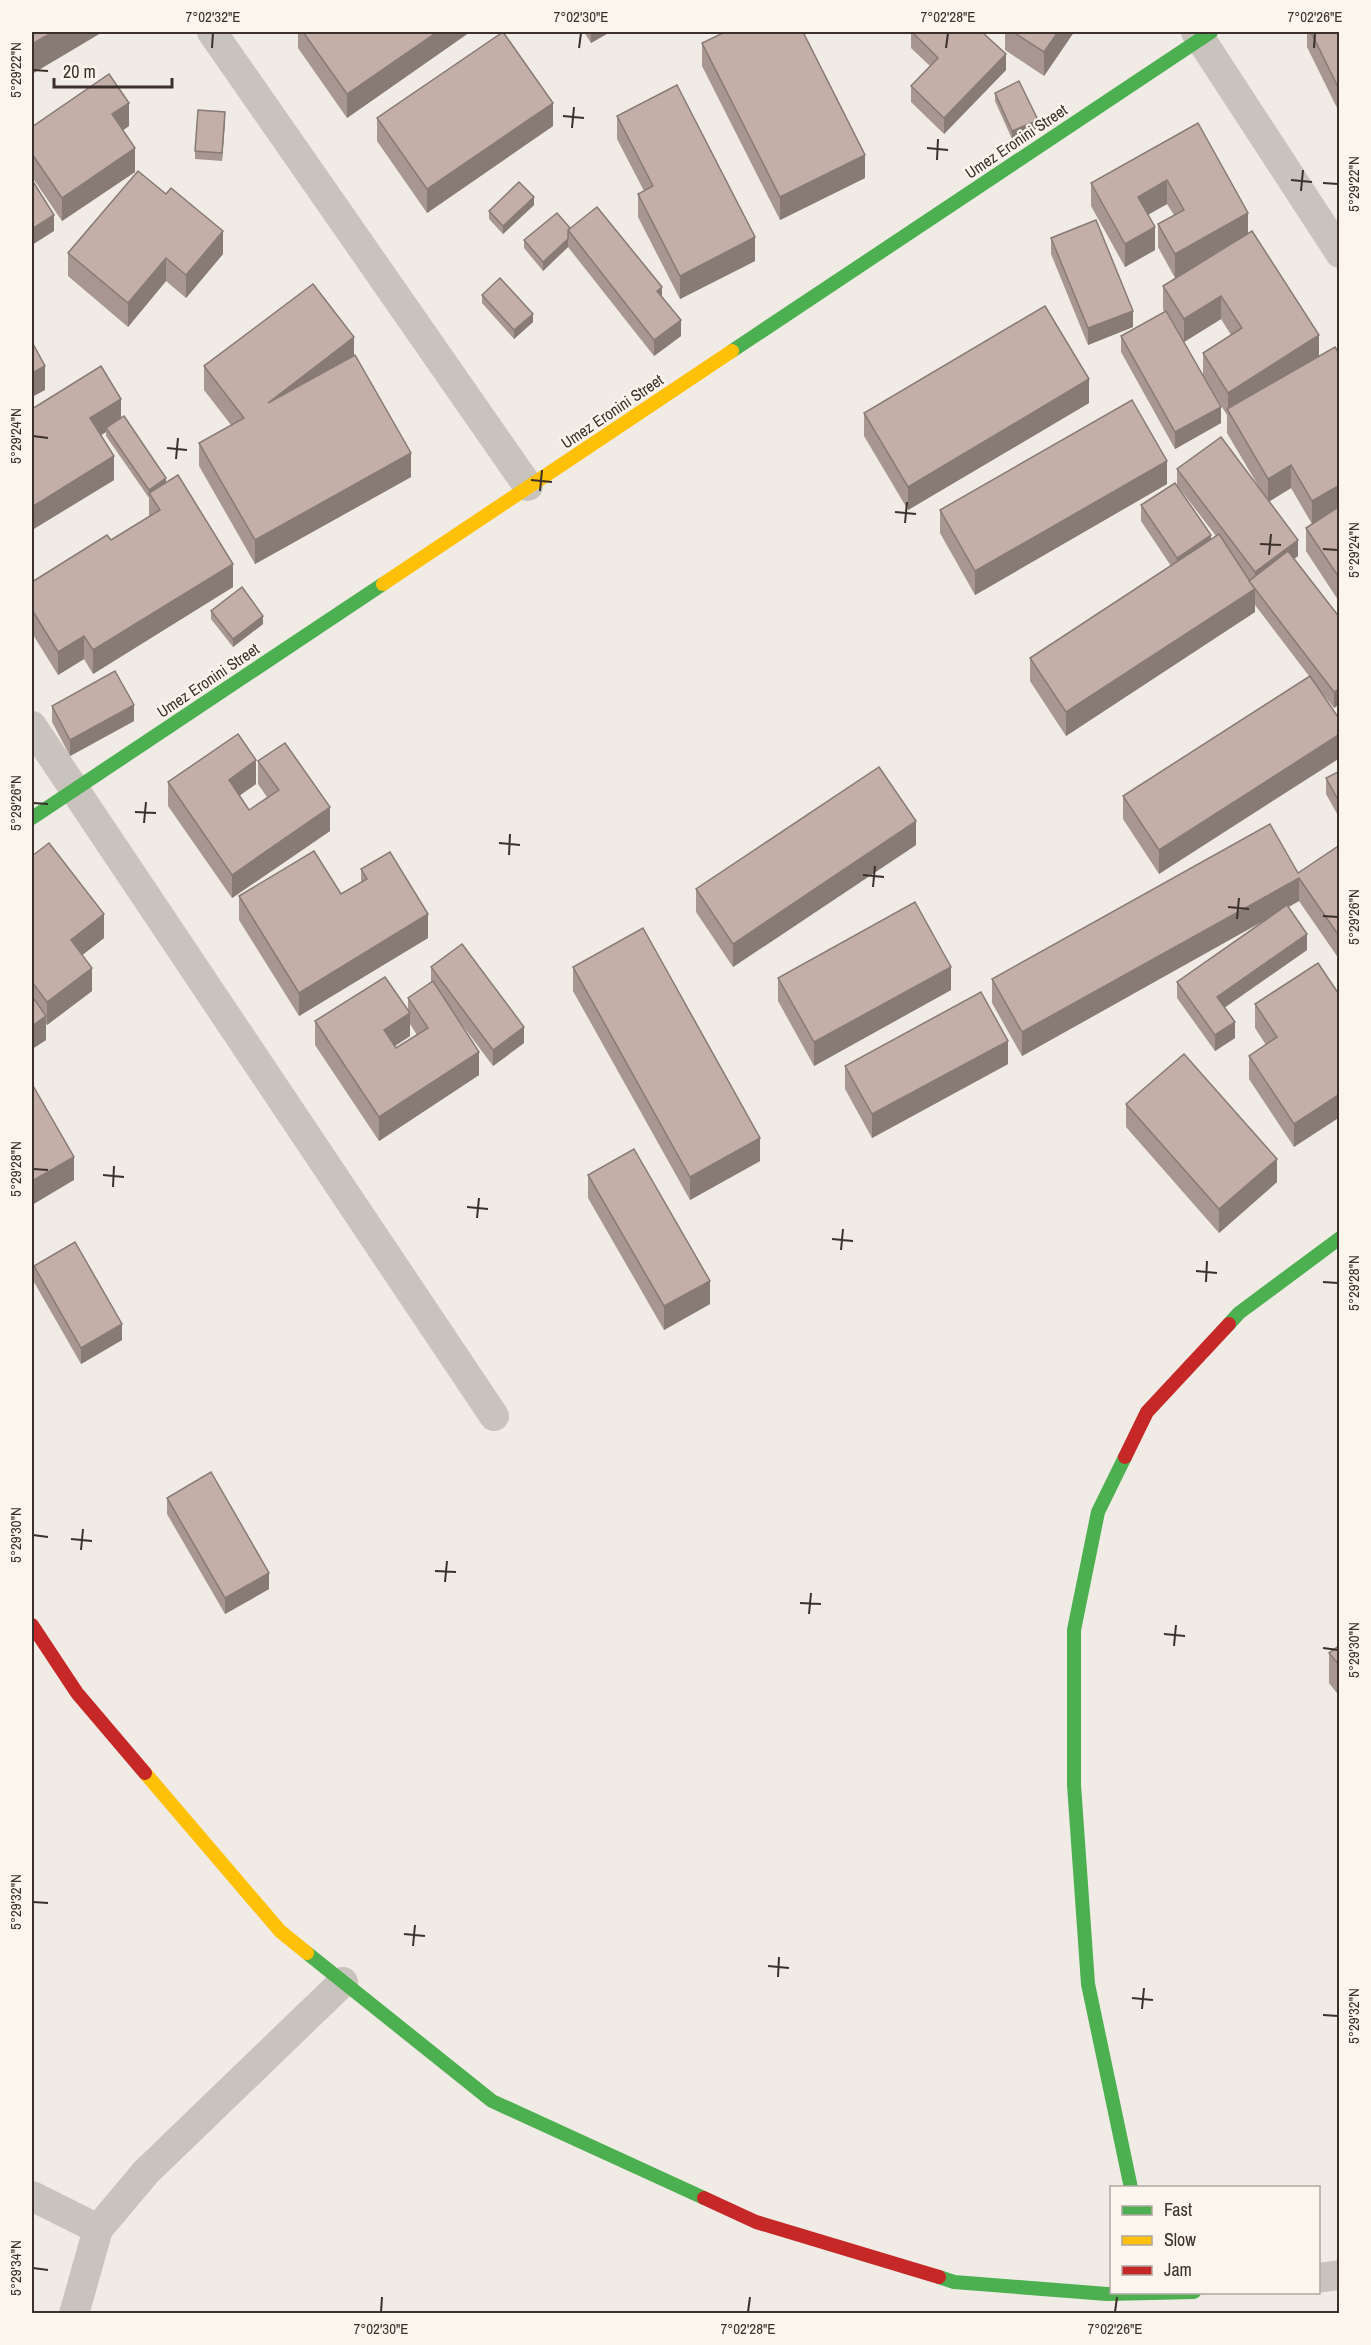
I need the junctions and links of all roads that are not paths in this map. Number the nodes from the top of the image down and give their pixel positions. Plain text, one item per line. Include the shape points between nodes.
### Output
1 (212, 32) edge
2 (1202, 34) edge
3 (1340, 253) edge
4 (528, 486) junction
5 (32, 726) edge
6 (74, 789) junction
7 (32, 818) edge
8 (1340, 1238) edge
9 (494, 1416) dead end
10 (32, 1625) edge
11 (343, 1982) junction
12 (1131, 2186) edge
13 (32, 2196) edge
14 (98, 2229) junction
15 (1340, 2275) edge
16 (1320, 2278) edge
17 (1110, 2294) edge
18 (1154, 2294) edge
19 (74, 2313) edge
20 (1152, 2313) edge

1 - 4 street
2 - 3 street
2 - 4 street, Umez Eronini Street
4 - 6 street, Umez Eronini Street
5 - 6 street
6 - 7 street, Umez Eronini Street
6 - 9 street
8 - 12 street via 1239,1313 1147,1412 1098,1512 1074,1630 1074,1785 1088,1984
10 - 11 street via 77,1692 280,1930
11 - 14 street via 146,2172
11 - 17 street via 492,2101 756,2222 954,2282
13 - 14 street
14 - 19 street
15 - 16 street
18 - 20 street

